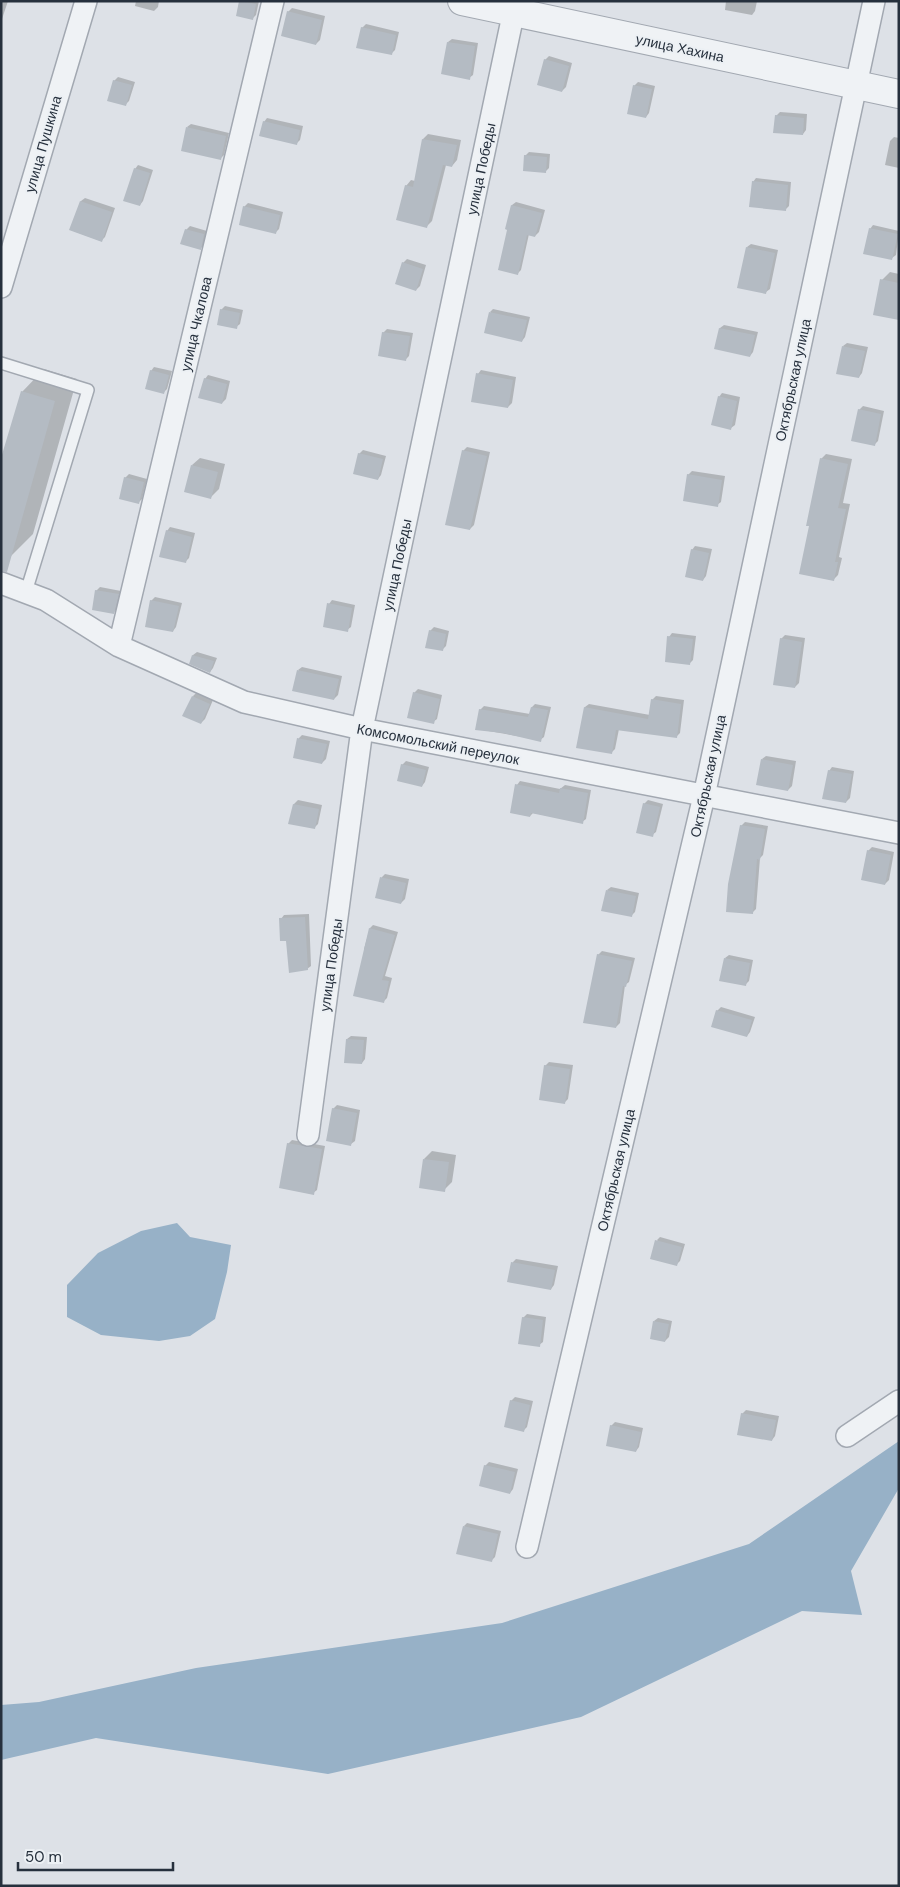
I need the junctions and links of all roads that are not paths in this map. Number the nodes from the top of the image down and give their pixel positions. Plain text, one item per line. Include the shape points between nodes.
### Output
1 (86, 1) edge
2 (273, 1) edge
3 (462, 1) edge
4 (874, 1) edge
5 (515, 7) edge
6 (856, 85) junction
7 (899, 94) edge
8 (1, 287) edge
9 (1, 363) edge
10 (1, 583) edge
11 (26, 592) junction
12 (119, 646) junction
13 (362, 729) junction
14 (704, 796) junction
15 (899, 834) edge
16 (308, 1135) dead end
17 (899, 1401) edge
18 (846, 1436) dead end
19 (527, 1547) dead end

1 - 8 street, улица Пушкина
2 - 12 street, улица Чкалова
3 - 5 street, улица Хахина
4 - 6 street, Октябрьская улица
5 - 6 street, улица Хахина
5 - 13 street, улица Победы
6 - 7 street, улица Хахина
6 - 14 street, Октябрьская улица
9 - 11 lane via 88,390
10 - 11 street, Комсомольский переулок
11 - 12 street, Комсомольский переулок via 46,600
12 - 13 street, Комсомольский переулок via 244,702
13 - 14 street, Комсомольский переулок
13 - 16 street, улица Победы
14 - 15 street, Комсомольский переулок
14 - 19 street, Октябрьская улица
17 - 18 street

